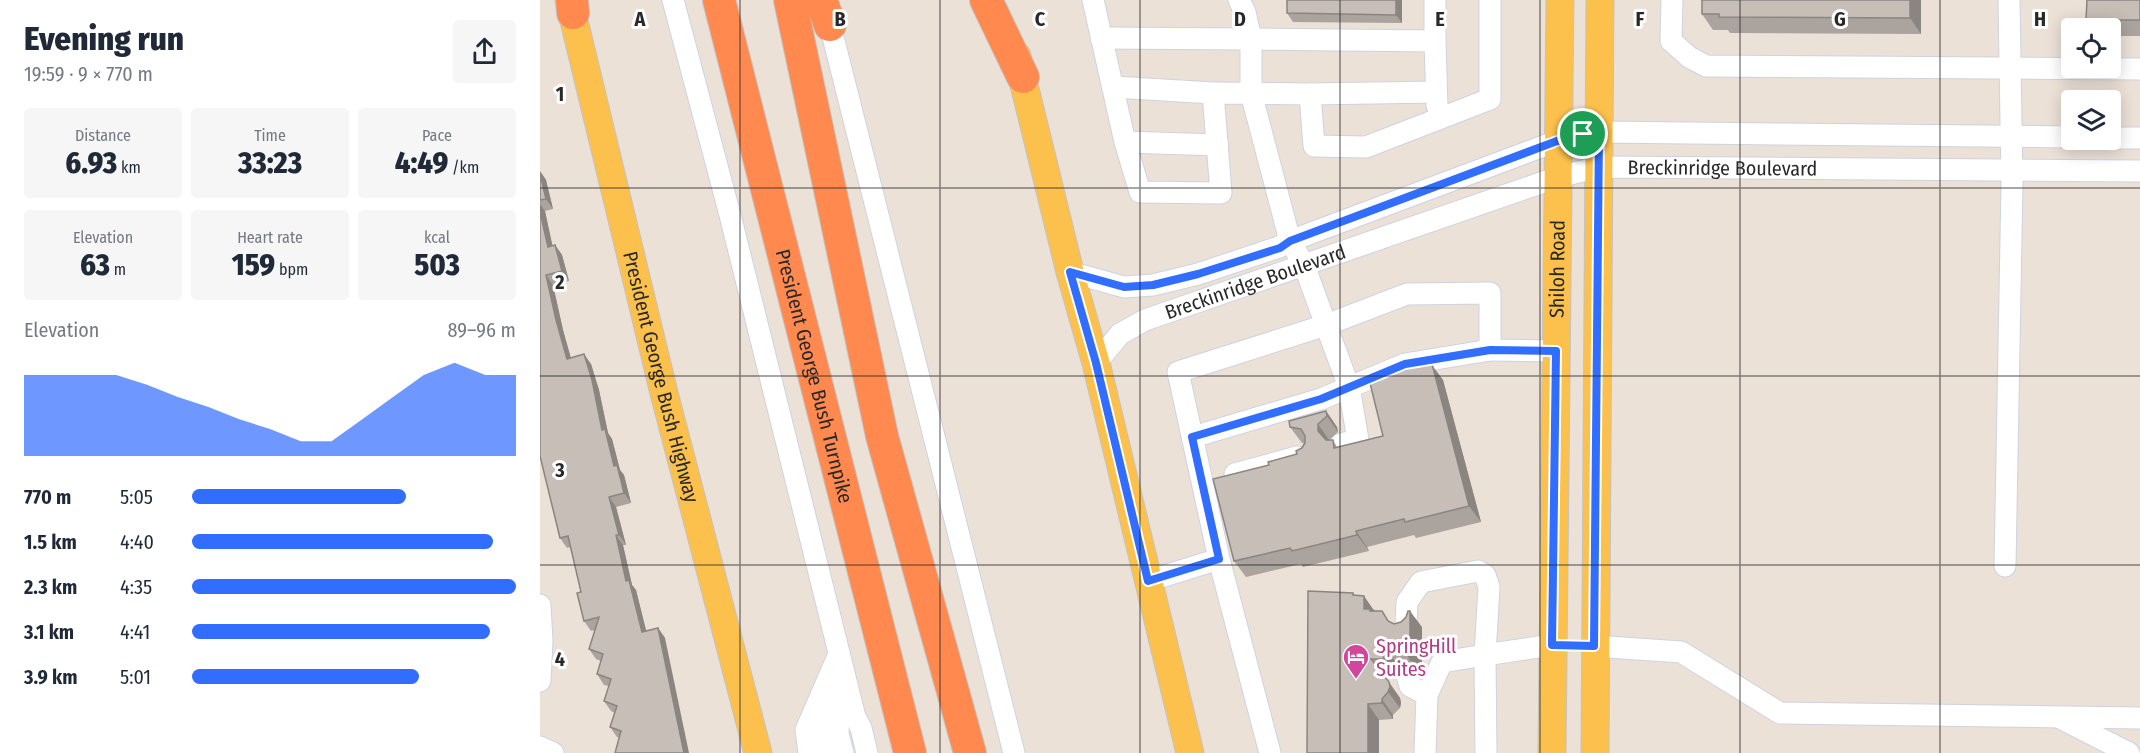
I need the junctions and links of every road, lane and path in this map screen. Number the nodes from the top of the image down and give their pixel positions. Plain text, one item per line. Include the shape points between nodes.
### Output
1 (673, 0) edge
2 (719, 0) edge
3 (790, 0) edge
4 (986, 0) edge
5 (1001, 0) edge
6 (1093, 0) edge
7 (1239, 0) edge
8 (1435, 0) edge
9 (1490, 0) edge
10 (1560, 0) edge
11 (1600, 0) edge
12 (1672, 0) edge
13 (2009, 0) edge
14 (571, 4) edge
15 (825, 13) edge
16 (1101, 38) junction
17 (1251, 39) junction
18 (1435, 40) junction
19 (2010, 68) junction
20 (2140, 69) edge
21 (1023, 77) junction
22 (1113, 87) junction
23 (1437, 92) junction
24 (1214, 93) junction
25 (1251, 93) junction
26 (1310, 94) junction
27 (1437, 120) junction
28 (1599, 132) junction
29 (2010, 137) junction
30 (2061, 137) edge
31 (2121, 138) edge
32 (2140, 138) edge
33 (1557, 141) junction
34 (1125, 142) junction
35 (1218, 145) junction
36 (1599, 167) junction
37 (2010, 170) junction
38 (2140, 171) edge
39 (1558, 177) junction
40 (1290, 241) junction
41 (1304, 265) junction
42 (1070, 272) junction
43 (1326, 325) junction
44 (1490, 350) junction
45 (1556, 351) junction
46 (1096, 363) junction
47 (1349, 387) junction
48 (1192, 437) junction
49 (1341, 444) edge
50 (1304, 455) edge
51 (1203, 484) junction
52 (1219, 559) junction
53 (2005, 566) dead end
54 (1148, 581) junction
55 (540, 605) edge
56 (1406, 627) edge
57 (1552, 645) junction
58 (1594, 646) junction
59 (839, 654) junction
60 (1485, 655) junction
61 (1407, 675) edge
62 (540, 681) edge
63 (1427, 695) junction
64 (855, 717) junction
65 (2057, 717) junction
66 (2140, 718) edge
67 (540, 747) edge
68 (553, 753) edge
69 (758, 753) edge
70 (809, 753) edge
71 (825, 753) edge
72 (843, 753) edge
73 (861, 753) edge
74 (867, 753) edge
75 (910, 753) edge
76 (970, 753) edge
77 (1014, 753) edge
78 (1190, 753) edge
79 (1270, 753) edge
80 (1425, 753) edge
81 (1486, 753) edge
82 (1552, 753) edge
83 (1595, 753) edge
84 (2129, 753) edge

1 - 59 street
2 - 75 highway, President George Bush Turnpike
3 - 76 highway via 882,436
4 - 21 highway
5 - 21 main road
6 - 16 street
7 - 17 street
8 - 18 street
9 - 27 street via 1490,99
10 - 33 main road, Shiloh Road
11 - 28 main road, Shiloh Road
12 - 19 street via 1671,40 1706,66
13 - 19 street
14 - 69 main road, President George Bush Highway via 664,393
15 - 77 street
16 - 17 street
16 - 22 street
17 - 18 street
17 - 25 street
18 - 23 street
19 - 20 street
19 - 29 street
21 - 42 main road
22 - 24 street
22 - 34 street
23 - 26 street
23 - 27 street
24 - 25 street
24 - 35 street
25 - 26 street
25 - 40 street
26 - 27 street via 1314,146 1366,147
28 - 29 street, Breckinridge Boulevard
28 - 33 street, Breckinridge Boulevard
28 - 36 main road, Shiloh Road
29 - 30 street, Breckinridge Boulevard
29 - 37 street
31 - 32 street
33 - 39 main road, Shiloh Road
33 - 40 street, Breckinridge Boulevard
34 - 35 street
34 - 35 street via 1140,192 1221,193
36 - 37 street, Breckinridge Boulevard
36 - 39 street, Breckinridge Boulevard
36 - 58 main road, Shiloh Road
37 - 38 street, Breckinridge Boulevard
37 - 53 street
39 - 41 street, Breckinridge Boulevard
39 - 45 main road, Shiloh Road
40 - 41 street
40 - 42 street, Breckinridge Boulevard via 1280,248 1153,285 1124,287
41 - 43 street
41 - 46 street, Breckinridge Boulevard via 1145,320 1120,334
42 - 46 main road
43 - 44 street via 1407,294 1490,293
43 - 47 street
43 - 48 street via 1178,372
44 - 45 street
44 - 47 street via 1405,364
45 - 57 main road, Shiloh Road
46 - 54 main road
47 - 48 street
47 - 49 street via 1358,440
48 - 51 street
50 - 51 street
51 - 52 street
52 - 54 street
52 - 79 street
54 - 78 main road
55 - 62 street
56 - 60 street via 1407,602 1421,582 1478,572 1485,575 1489,587
57 - 58 main road
57 - 60 street
57 - 82 main road, Shiloh Road
58 - 65 street via 1681,652 1780,713
58 - 83 main road, Shiloh Road
59 - 64 street
59 - 70 street via 806,730
59 - 71 street via 821,726
59 - 72 street via 838,734
60 - 63 street via 1442,662
60 - 81 street
61 - 63 street via 1410,686
63 - 80 street
64 - 73 street
64 - 74 street
65 - 66 street
65 - 84 street
67 - 68 street

